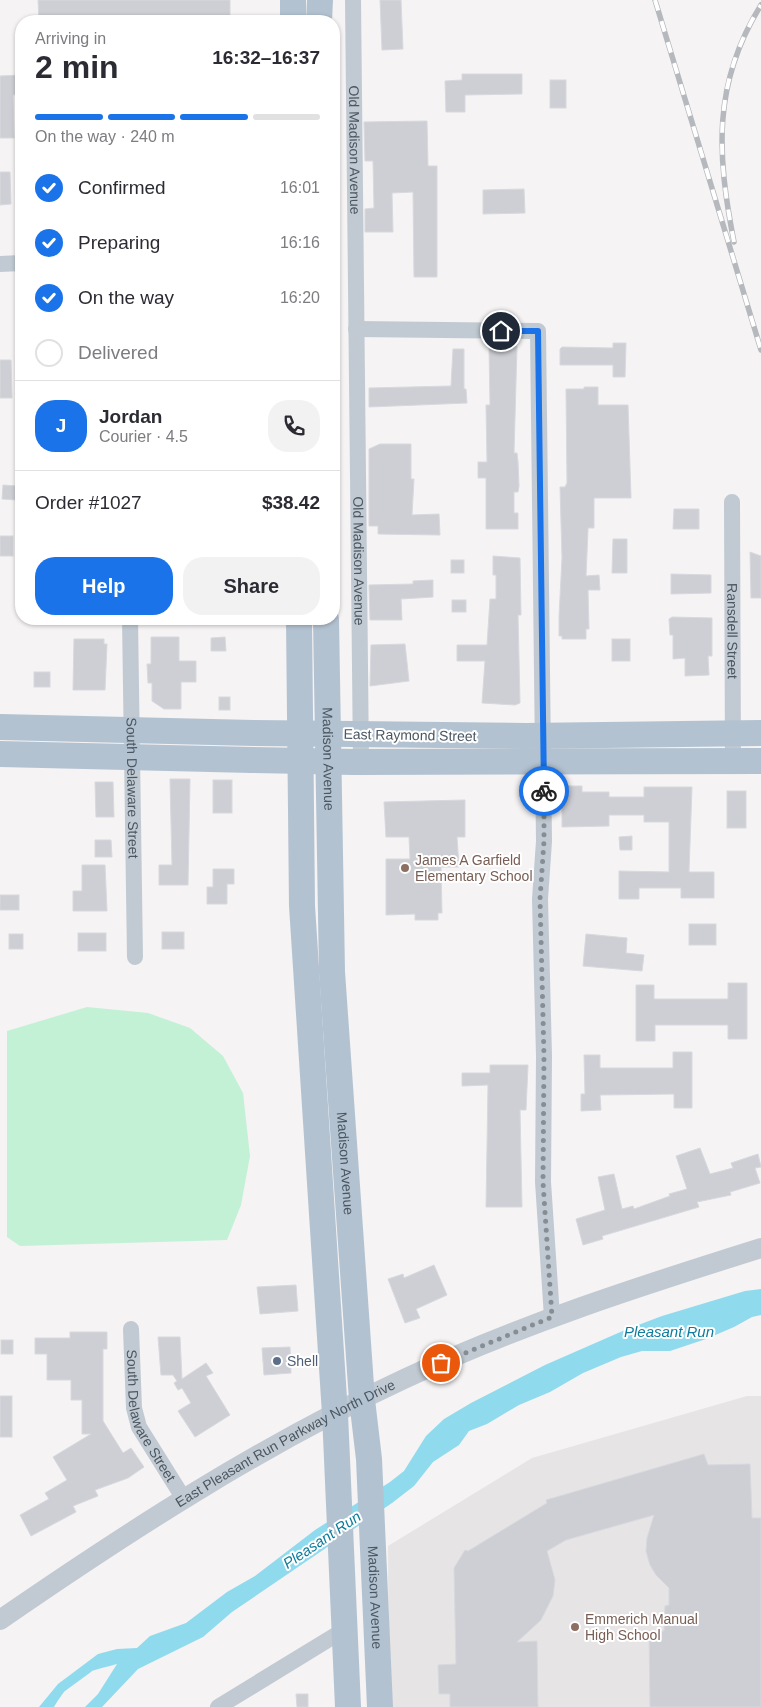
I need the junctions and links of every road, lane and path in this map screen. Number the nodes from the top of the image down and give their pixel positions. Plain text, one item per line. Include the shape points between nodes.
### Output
1 (293, 0) edge
2 (320, 0) edge
3 (353, 0) edge
4 (293, 15) edge
5 (319, 15) edge
6 (15, 263) edge
7 (0, 264) edge
8 (356, 329) junction
9 (732, 502) dead end
10 (130, 625) edge
11 (299, 625) edge
12 (326, 625) edge
13 (0, 727) edge
14 (131, 730) junction
15 (733, 733) junction
16 (357, 734) junction
17 (761, 734) edge
18 (543, 735) junction
19 (0, 754) edge
20 (131, 757) junction
21 (733, 761) junction
22 (761, 761) edge
23 (357, 762) junction
24 (543, 762) junction
25 (135, 957) dead end
26 (761, 1248) edge
27 (552, 1317) junction
28 (131, 1329) dead end
29 (362, 1400) junction
30 (335, 1414) junction
31 (184, 1499) junction
32 (0, 1620) edge
33 (344, 1630) junction
34 (218, 1707) edge
35 (348, 1707) edge
36 (380, 1707) edge

1 - 4 main road
2 - 5 main road
3 - 8 street, Old Madison Avenue
6 - 7 street
8 - 16 street, Old Madison Avenue
8 - 18 street via 538,331
9 - 15 street, Ransdell Street
10 - 14 street, South Delaware Street
11 - 30 main road, Madison Avenue via 302,906
12 - 29 main road, Madison Avenue via 332,972
13 - 14 main road, East Raymond Street
14 - 16 main road, East Raymond Street, bridge
14 - 20 street, South Delaware Street
15 - 17 main road, East Raymond Street
15 - 18 main road, East Raymond Street
15 - 21 street, Ransdell Street
16 - 18 main road, East Raymond Street
16 - 23 street, Old Madison Avenue
18 - 24 street
19 - 20 main road, East Raymond Street
20 - 23 main road, East Raymond Street, bridge
20 - 25 street, South Delaware Street
21 - 22 main road, East Raymond Street
21 - 24 main road, East Raymond Street
23 - 24 main road, East Raymond Street
24 - 27 street via 544,841 540,899 543,1182
26 - 27 street, East Pleasant Run Parkway North Drive
27 - 29 street, East Pleasant Run Parkway North Drive via 461,1353
28 - 31 street, South Delaware Street via 134,1408 139,1427
29 - 30 street, East Pleasant Run Parkway North Drive
29 - 36 main road, Madison Avenue via 369,1459
30 - 31 street, East Pleasant Run Parkway North Drive
30 - 33 main road, Madison Avenue
31 - 32 street, East Pleasant Run Parkway North Drive
33 - 34 street
33 - 35 main road, Madison Avenue

